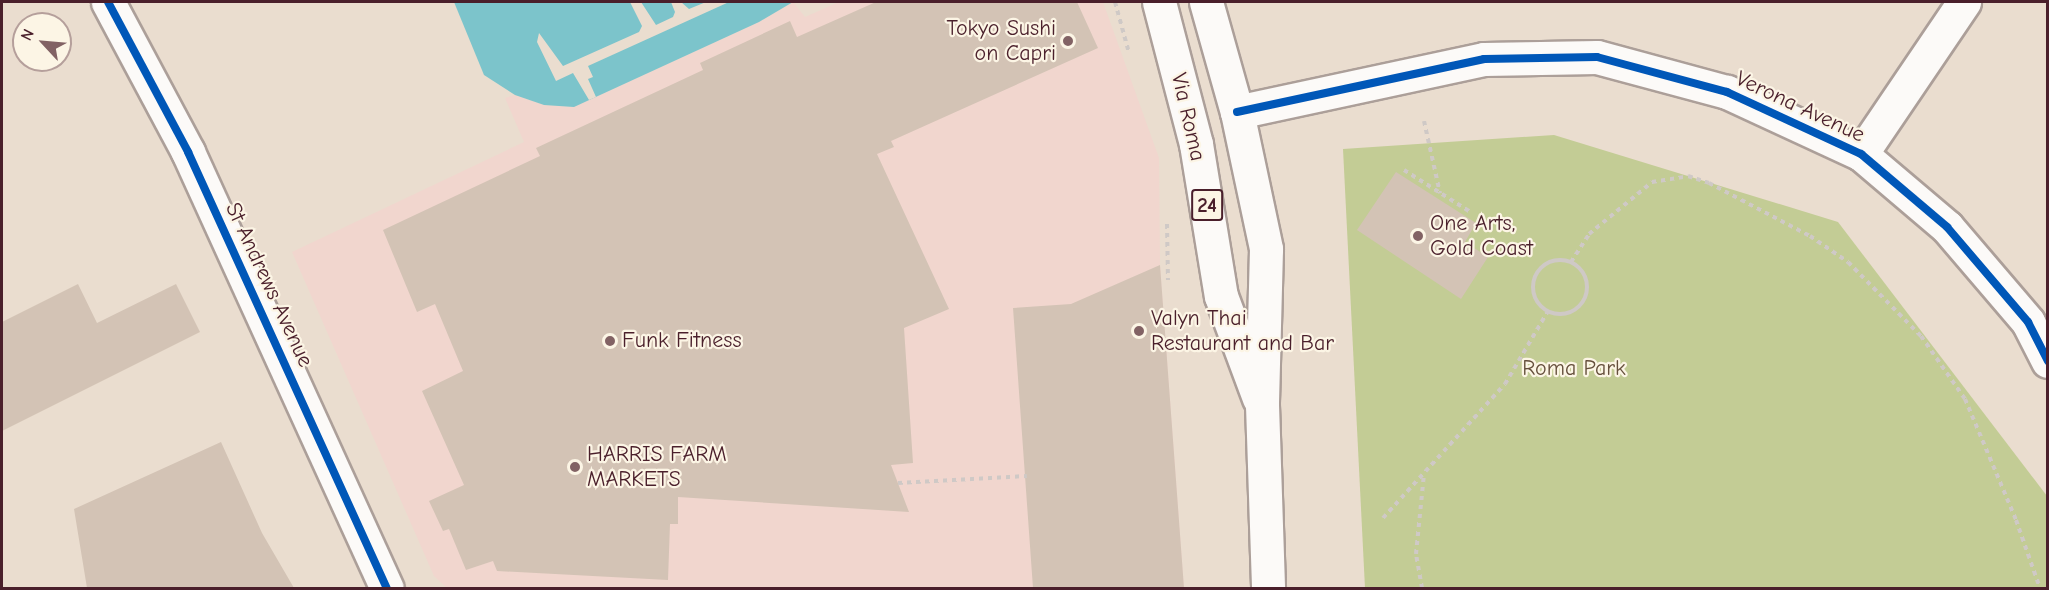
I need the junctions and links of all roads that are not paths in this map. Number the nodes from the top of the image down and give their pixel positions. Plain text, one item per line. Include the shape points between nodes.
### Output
1 (108, 2) edge
2 (1159, 2) edge
3 (1206, 2) edge
4 (1964, 2) edge
5 (1237, 112) junction
6 (1861, 154) junction
7 (2048, 362) edge
8 (1262, 405) junction
9 (387, 588) edge
10 (1268, 588) edge

1 - 9 street, St Andrews Avenue via 188,152
2 - 8 street, Via Roma / 24 via 1196,144 1221,296
3 - 5 street, Via Roma / 24
4 - 6 street
5 - 6 street, Verona Avenue via 1484,59 1597,57 1727,92
5 - 8 street, Via Roma / 24 via 1266,249
6 - 7 street, Verona Avenue via 1947,226 2028,322
8 - 10 street, Via Roma / 24

